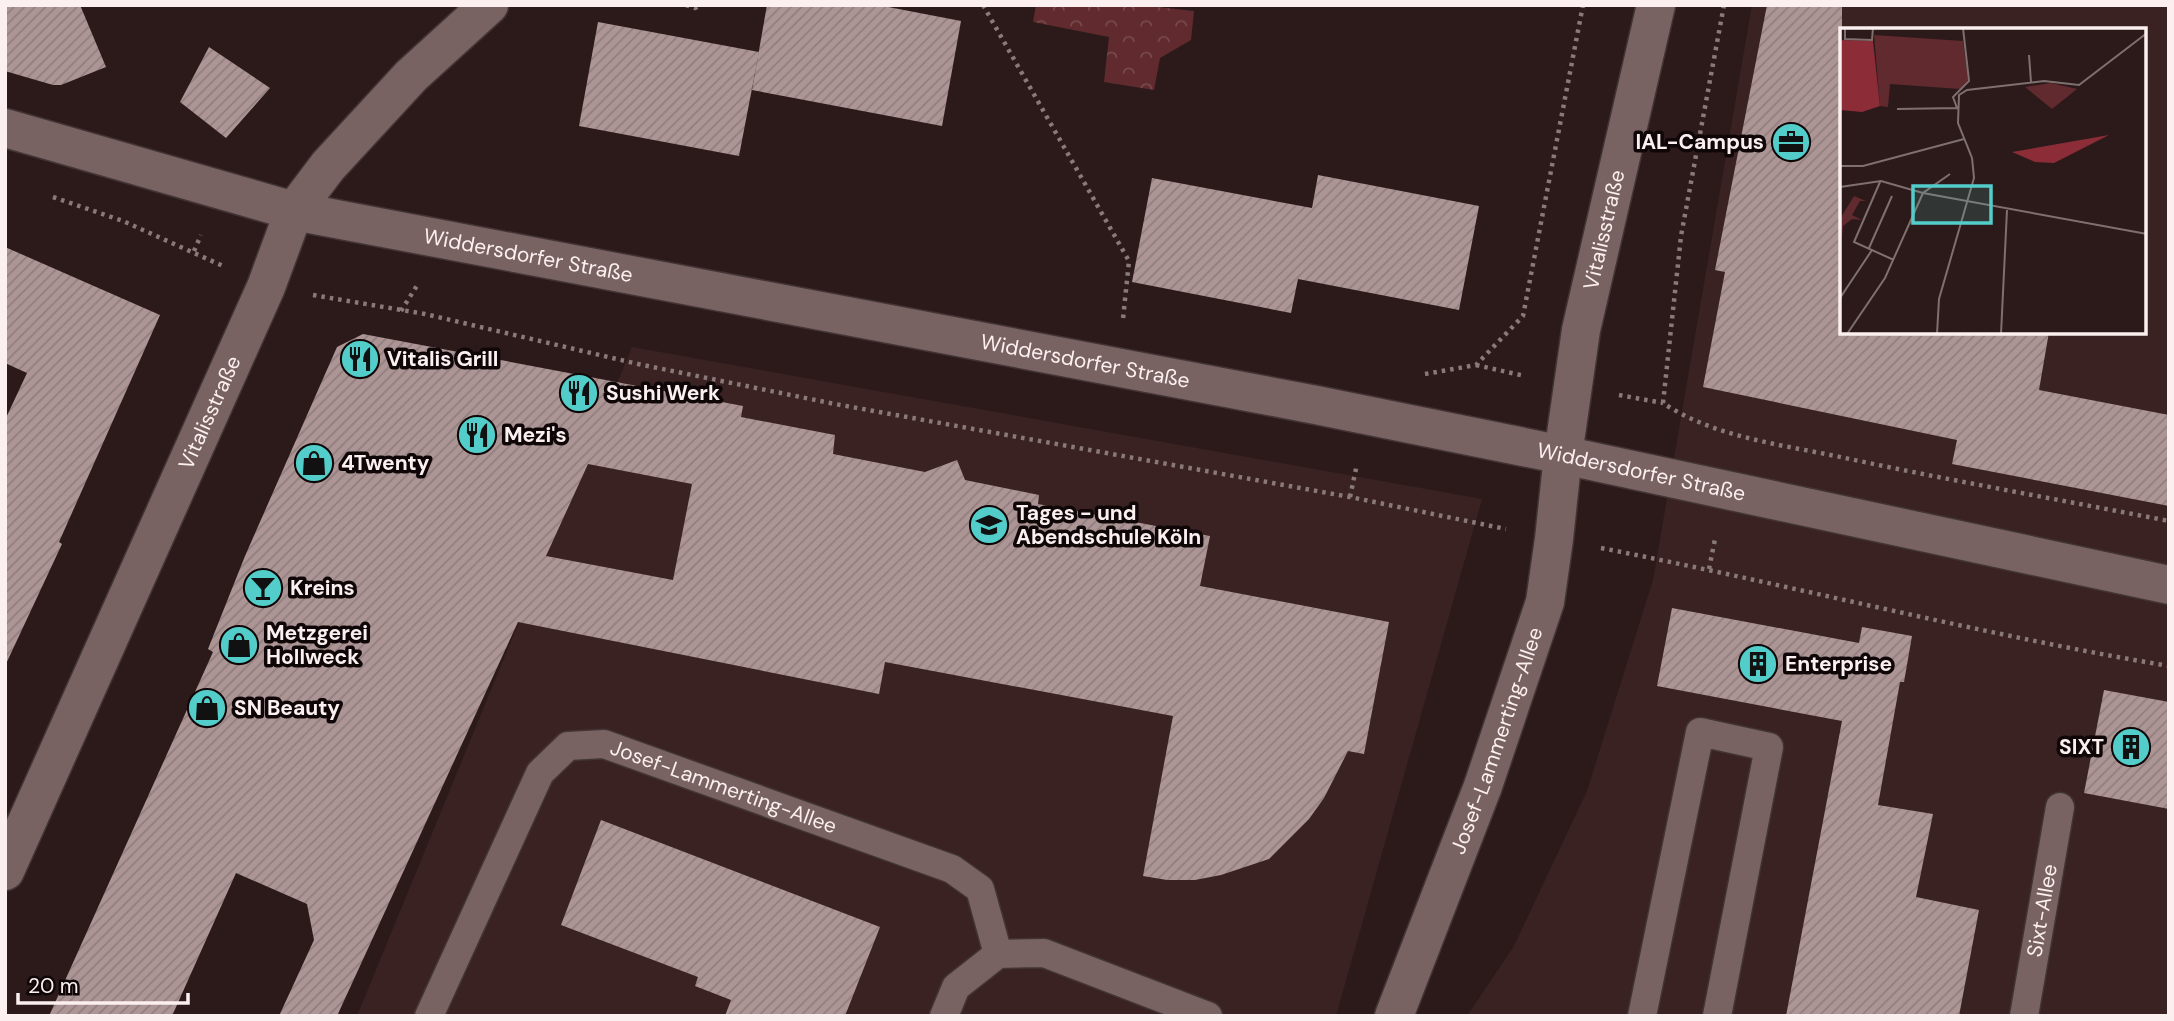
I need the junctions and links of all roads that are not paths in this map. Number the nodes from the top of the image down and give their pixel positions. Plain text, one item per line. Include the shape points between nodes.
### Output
1 (489, 5) edge
2 (1656, 5) edge
3 (5, 128) edge
4 (294, 211) junction
5 (1563, 455) junction
6 (2169, 584) edge
7 (2060, 807) dead end
8 (5, 871) edge
9 (998, 954) junction
10 (429, 1016) edge
11 (944, 1016) edge
12 (1208, 1016) edge
13 (1394, 1016) edge
14 (1642, 1016) edge
15 (1717, 1016) edge
16 (2024, 1016) edge

1 - 4 main road, Vitalisstraße via 411,76 328,166
2 - 5 main road, Vitalisstraße via 1580,330
3 - 4 main road, Widdersdorfer Straße
4 - 5 main road, Widdersdorfer Straße
4 - 8 main road, Vitalisstraße via 266,287
5 - 6 main road, Widdersdorfer Straße
5 - 13 main road, Josef-Lammerting-Allee via 1545,602 1483,786
7 - 16 lane, Sixt-Allee
9 - 10 lane, Josef-Lammerting-Allee via 980,889 952,869 604,744 568,746 540,773
9 - 11 lane via 957,987
9 - 12 lane via 1044,953
14 - 15 lane via 1700,732 1769,747

